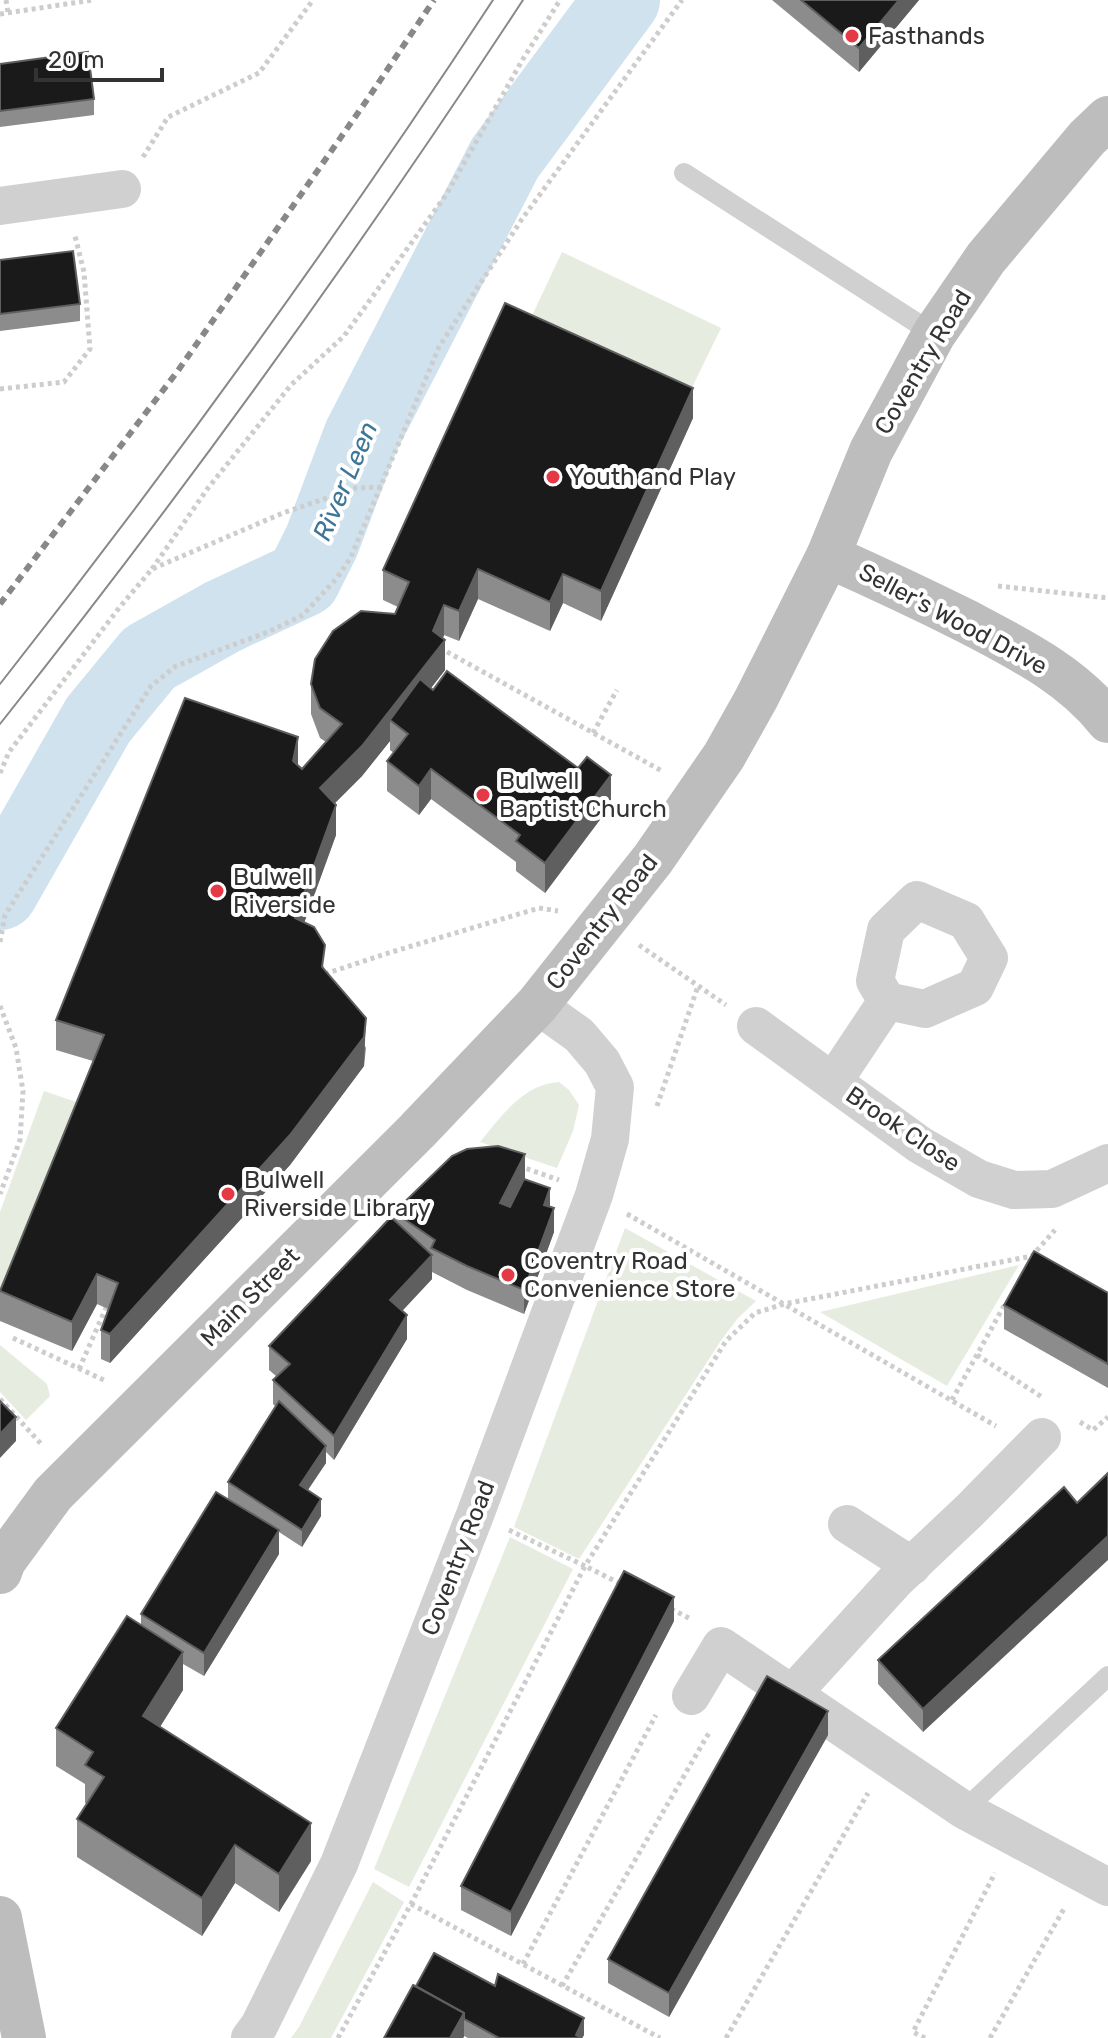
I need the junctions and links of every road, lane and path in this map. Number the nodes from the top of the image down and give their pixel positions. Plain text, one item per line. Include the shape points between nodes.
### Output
1 (6, 0) edge
2 (93, 0) edge
3 (313, 0) edge
4 (560, 0) edge
5 (682, 0) edge
6 (8, 13) junction
7 (0, 14) edge
8 (1108, 118) edge
9 (684, 173) dead end
10 (122, 189) joint
11 (65, 197) junction
12 (0, 206) edge
13 (934, 334) junction
14 (0, 389) edge
15 (382, 487) junction
16 (828, 556) junction
17 (152, 569) junction
18 (439, 648) edge
19 (617, 690) dead end
20 (1108, 721) edge
21 (593, 733) junction
22 (0, 773) edge
23 (699, 792) junction
24 (604, 920) junction
25 (0, 942) edge
26 (325, 974) edge
27 (887, 1001) dead end
28 (537, 1005) junction
29 (0, 1006) edge
30 (756, 1026) joint
31 (833, 1082) junction
32 (1108, 1163) edge
33 (0, 1194) edge
34 (619, 1210) dead end
35 (1060, 1223) dead end
36 (1032, 1256) junction
37 (1025, 1268) edge
38 (1011, 1293) edge
39 (784, 1304) junction
40 (106, 1308) edge
41 (13, 1338) dead end
42 (79, 1369) junction
43 (0, 1399) edge
44 (148, 1400) junction
45 (952, 1400) junction
46 (1037, 1442) joint
47 (71, 1476) junction
48 (475, 1515) junction
49 (847, 1524) dead end
50 (1, 1565) edge
51 (585, 1566) junction
52 (912, 1566) junction
53 (625, 1586) edge
54 (665, 1606) edge
55 (721, 1646) junction
56 (1108, 1676) edge
57 (792, 1694) junction
58 (675, 1704) junction
59 (888, 1759) junction
60 (964, 1810) junction
61 (1014, 1837) junction
62 (1096, 1880) edge
63 (411, 1904) junction
64 (0, 1918) edge
65 (523, 1964) junction
66 (562, 1986) junction
67 (24, 2038) edge
68 (250, 2038) edge
69 (338, 2038) edge
70 (660, 2038) edge
71 (726, 2038) edge
72 (925, 2038) edge
73 (990, 2038) edge

1 - 6 path
2 - 6 path
3 - 10 path via 259,73 168,117
4 - 17 path via 446,195 344,336 291,385 208,488
5 - 15 path via 522,219 439,347
6 - 7 path
8 - 13 street, Coventry Road via 986,258
9 - 13 lane
10 - 11 street
11 - 12 street
11 - 14 path via 84,272 90,349 64,382
13 - 16 street, Coventry Road via 871,451
15 - 17 path via 356,488 283,513
15 - 25 path via 351,557 303,615 176,666 151,686 5,915
16 - 20 street, Seller's Wood Drive via 1037,659 1094,703
16 - 23 street, Coventry Road via 756,699
17 - 22 path via 9,752
18 - 21 path
19 - 21 path
21 - 23 path
23 - 24 street, Coventry Road
24 - 26 path via 539,908
24 - 28 street, Coventry Road
24 - 30 path
27 - 31 street, Brook Close
28 - 44 street, Main Street
28 - 48 street, Coventry Road via 579,1035 602,1062 615,1087 610,1139
29 - 33 path via 16,1048 23,1091 20,1140
30 - 31 street, Brook Close
31 - 32 street, Brook Close via 920,1145 979,1179 1014,1190 1052,1189
34 - 39 path
35 - 36 path
36 - 37 path
36 - 39 path
38 - 45 path
39 - 45 path
39 - 51 path via 755,1313 726,1341
40 - 42 path
41 - 42 path
42 - 44 path
43 - 47 path
44 - 47 street, Main Street
45 - 46 path
46 - 52 street
47 - 50 street, Main Street
48 - 51 path
48 - 68 street, Coventry Road via 339,1864
49 - 52 street
51 - 53 path
51 - 63 path
52 - 57 street
54 - 55 path via 704,1626
55 - 57 street
55 - 58 street
56 - 60 lane
57 - 59 street
58 - 65 path
58 - 66 path via 720,1714
59 - 60 street
59 - 71 path
60 - 61 street
61 - 62 street
61 - 72 path via 913,2032
62 - 73 path
63 - 65 path
63 - 69 path
64 - 67 street
65 - 66 path
66 - 70 path

